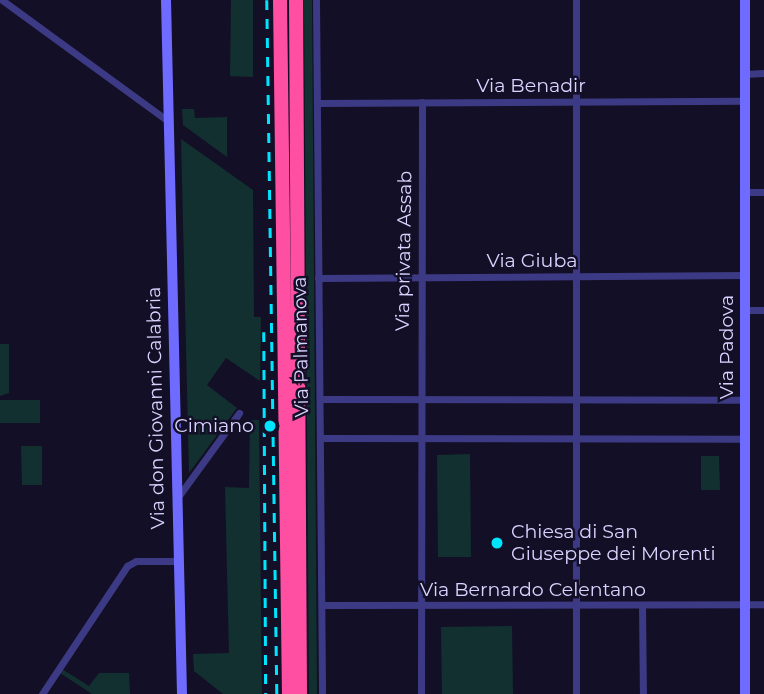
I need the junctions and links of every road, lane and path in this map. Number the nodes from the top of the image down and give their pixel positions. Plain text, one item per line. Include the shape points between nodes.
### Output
1 (2, 0) edge
2 (166, 0) edge
3 (280, 0) edge
4 (296, 0) edge
5 (316, 0) edge
6 (576, 0) edge
7 (745, 0) edge
8 (764, 73) edge
9 (745, 74) junction
10 (745, 101) junction
11 (422, 102) junction
12 (576, 102) junction
13 (317, 103) junction
14 (168, 121) junction
15 (744, 192) junction
16 (764, 192) edge
17 (745, 275) junction
18 (419, 277) junction
19 (575, 277) junction
20 (318, 278) junction
21 (744, 310) junction
22 (764, 310) edge
23 (322, 399) junction
24 (420, 400) junction
25 (574, 400) junction
26 (745, 400) junction
27 (239, 413) dead end
28 (322, 438) junction
29 (575, 438) junction
30 (422, 439) junction
31 (744, 439) junction
32 (175, 500) junction
33 (177, 561) junction
34 (744, 604) junction
35 (764, 604) edge
36 (322, 605) junction
37 (642, 605) junction
38 (421, 606) junction
39 (576, 607) junction
40 (42, 694) edge
41 (182, 694) edge
42 (289, 694) edge
43 (300, 694) edge
44 (322, 694) edge
45 (421, 694) edge
46 (576, 694) edge
47 (643, 694) edge
48 (745, 694) edge

1 - 14 street
2 - 14 street, Via don Giovanni Calabria
3 - 42 highway, Via Palmanova
4 - 43 highway, Via Palmanova
5 - 13 street, Via Palmanova
6 - 12 street
7 - 9 street, Via Padova
8 - 9 street
9 - 10 street, Via Padova
10 - 12 street, Via Benadir
10 - 15 street, Via Padova
11 - 12 street, Via Benadir
11 - 13 street, Via Benadir
11 - 18 street, Via privata Assab
12 - 19 street
13 - 20 street, Via Palmanova
14 - 32 street, Via don Giovanni Calabria
15 - 16 street
15 - 17 street, Via Padova
17 - 19 street, Via Giuba
17 - 21 street, Via Padova
18 - 19 street, Via Giuba
18 - 20 street, Via Giuba
18 - 24 street, Via privata Assab
19 - 25 street
20 - 23 street, Via Palmanova
21 - 22 street
21 - 26 street, Via Padova
23 - 24 street
23 - 28 street, Via Palmanova
24 - 25 street
24 - 30 street, Via privata Assab
25 - 26 street
25 - 29 street
26 - 31 street, Via Padova
27 - 32 street
28 - 30 street
28 - 36 street, Via Palmanova
29 - 30 street
29 - 31 street
29 - 39 street
30 - 38 street, Via privata Assab
31 - 34 street, Via Padova
32 - 33 street, Via don Giovanni Calabria
33 - 40 street via 136,561 127,566
33 - 41 street, Via don Giovanni Calabria
34 - 35 street, Via Bernardo Celentano
34 - 37 street, Via Bernardo Celentano
34 - 48 street, Via Padova
36 - 38 street, Via Bernardo Celentano
36 - 44 street, Via Palmanova
37 - 39 street, Via Bernardo Celentano
37 - 47 street
38 - 39 street, Via Bernardo Celentano
38 - 45 street, Via privata Assab
39 - 46 street

